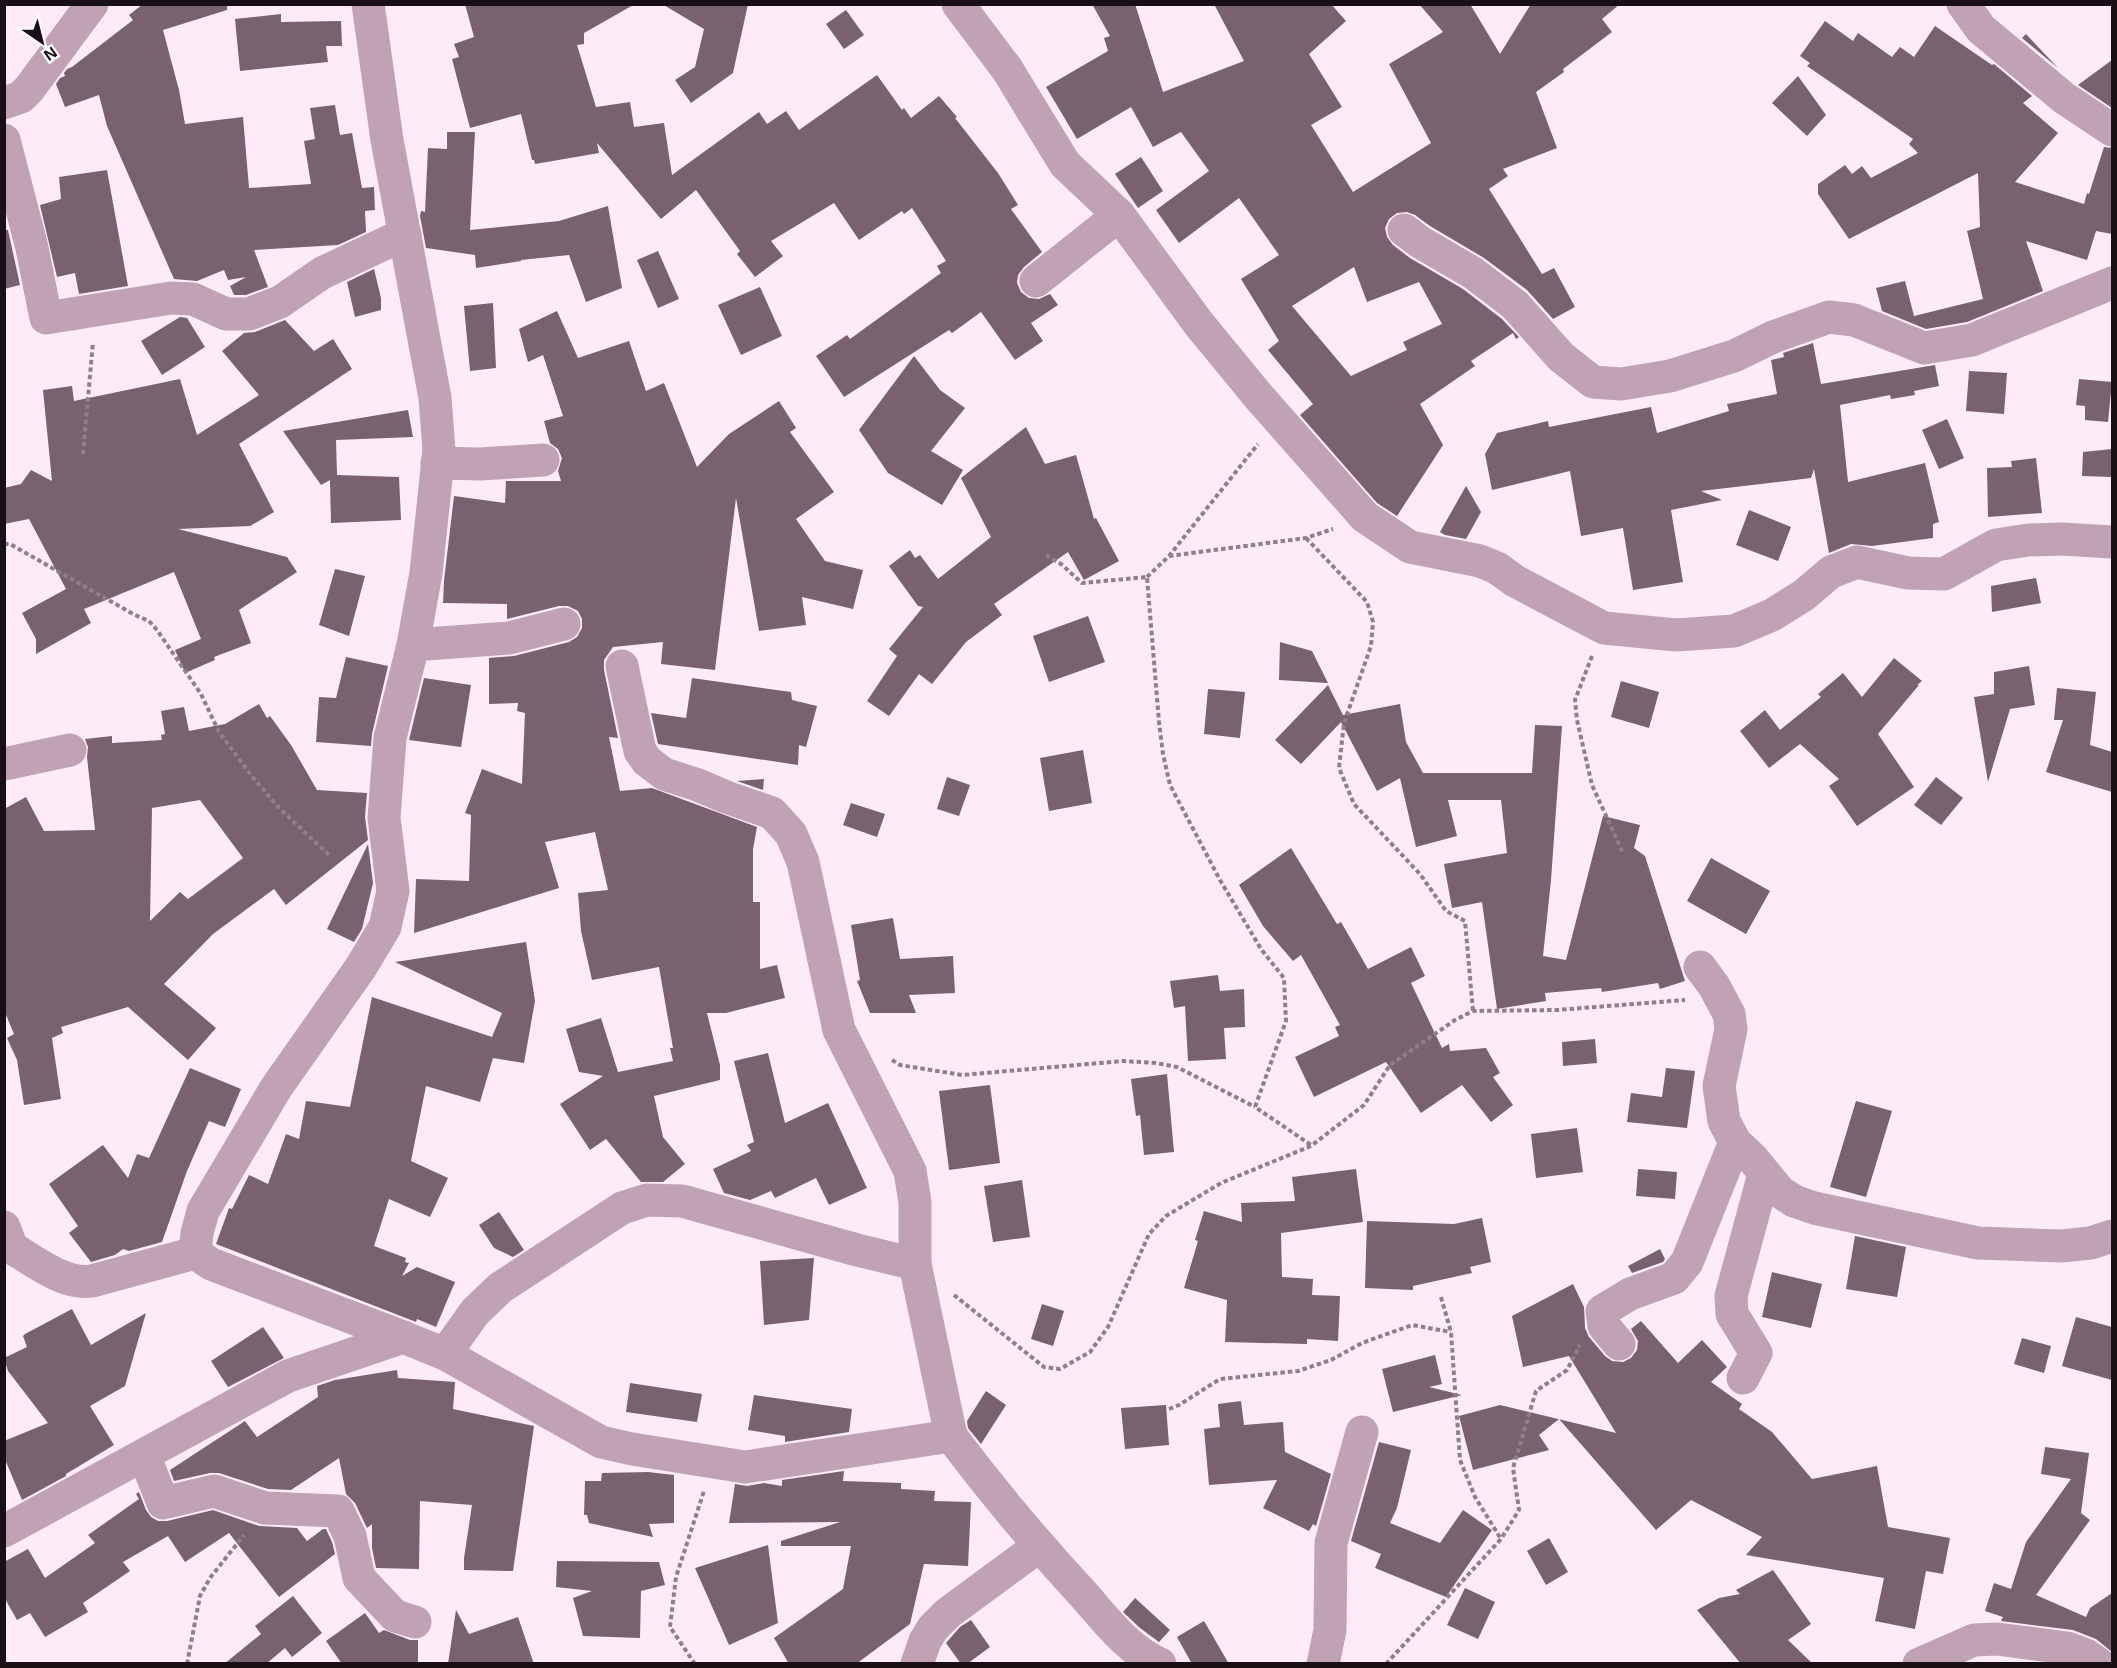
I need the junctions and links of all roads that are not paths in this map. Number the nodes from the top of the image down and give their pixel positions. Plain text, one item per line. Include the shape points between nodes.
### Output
1 (92, 4) edge
2 (368, 4) edge
3 (958, 4) edge
4 (1963, 4) edge
5 (4, 104) edge
6 (2112, 130) edge
7 (4, 140) edge
8 (1119, 215) junction
9 (1404, 230) dead end
10 (405, 234) junction
11 (1036, 280) dead end
12 (2112, 283) edge
13 (543, 460) dead end
14 (436, 463) junction
15 (2112, 542) edge
16 (564, 624) dead end
17 (413, 645) junction
18 (622, 666) dead end
19 (70, 750) dead end
20 (4, 764) edge
21 (1700, 967) dead end
22 (1735, 1142) junction
23 (1764, 1174) junction
24 (2112, 1236) edge
25 (6, 1243) edge
26 (195, 1253) junction
27 (915, 1264) junction
28 (403, 1337) junction
29 (1619, 1344) dead end
30 (445, 1354) junction
31 (1743, 1378) dead end
32 (1362, 1432) dead end
33 (951, 1436) junction
34 (144, 1455) junction
35 (4, 1531) edge
36 (1039, 1546) junction
37 (415, 1622) dead end
38 (917, 1664) edge
39 (1160, 1664) edge
40 (1323, 1664) edge
41 (1919, 1664) edge
42 (2100, 1664) edge

1 - 5 street via 29,89
2 - 10 street
3 - 8 street via 1007,69 1065,164
4 - 6 street via 1981,29 2064,98
7 - 10 street via 46,318 186,297 226,314 249,314 280,302 322,273
8 - 11 street
8 - 15 street via 1199,324 1278,421 1365,517 1410,547 1497,568 1604,628 1676,635 1734,631 1772,615 1831,572 1857,562 1908,573 1944,574 1996,544 2062,539
9 - 12 street via 1473,273 1515,305 1561,357 1593,382 1621,384 1670,376 1734,356 1804,324 1828,318 1854,320 1924,348 1972,340
10 - 14 street via 435,398 439,450
13 - 14 street
14 - 17 street via 426,573
16 - 17 street via 509,638
17 - 26 street via 390,738 384,818 393,891 385,927 276,1088 203,1211
18 - 27 street via 640,751 647,761 664,774 772,813 791,834 803,862 839,1030 910,1171 915,1202
19 - 20 street
21 - 22 street via 1729,1014 1731,1029 1719,1086 1724,1121
22 - 23 street
22 - 29 street via 1687,1262 1674,1278 1630,1294 1602,1311 1604,1326
23 - 24 street via 1780,1192 1814,1208 1978,1243 2061,1246
23 - 31 street via 1731,1296 1732,1314 1756,1353
25 - 26 street via 80,1283
26 - 28 street via 211,1264
27 - 30 street via 682,1201 646,1200 622,1208 500,1288 475,1312
27 - 33 street
28 - 30 street
28 - 34 street via 288,1376
30 - 33 street via 601,1442 745,1467
32 - 40 street via 1331,1543 1330,1630
33 - 36 street
34 - 35 street
34 - 37 street via 163,1503 214,1491 265,1508 338,1511 350,1536 359,1578 395,1616
36 - 38 street via 948,1613 929,1635
36 - 39 street via 1129,1644
41 - 42 street via 1974,1640 1997,1639 2067,1648

